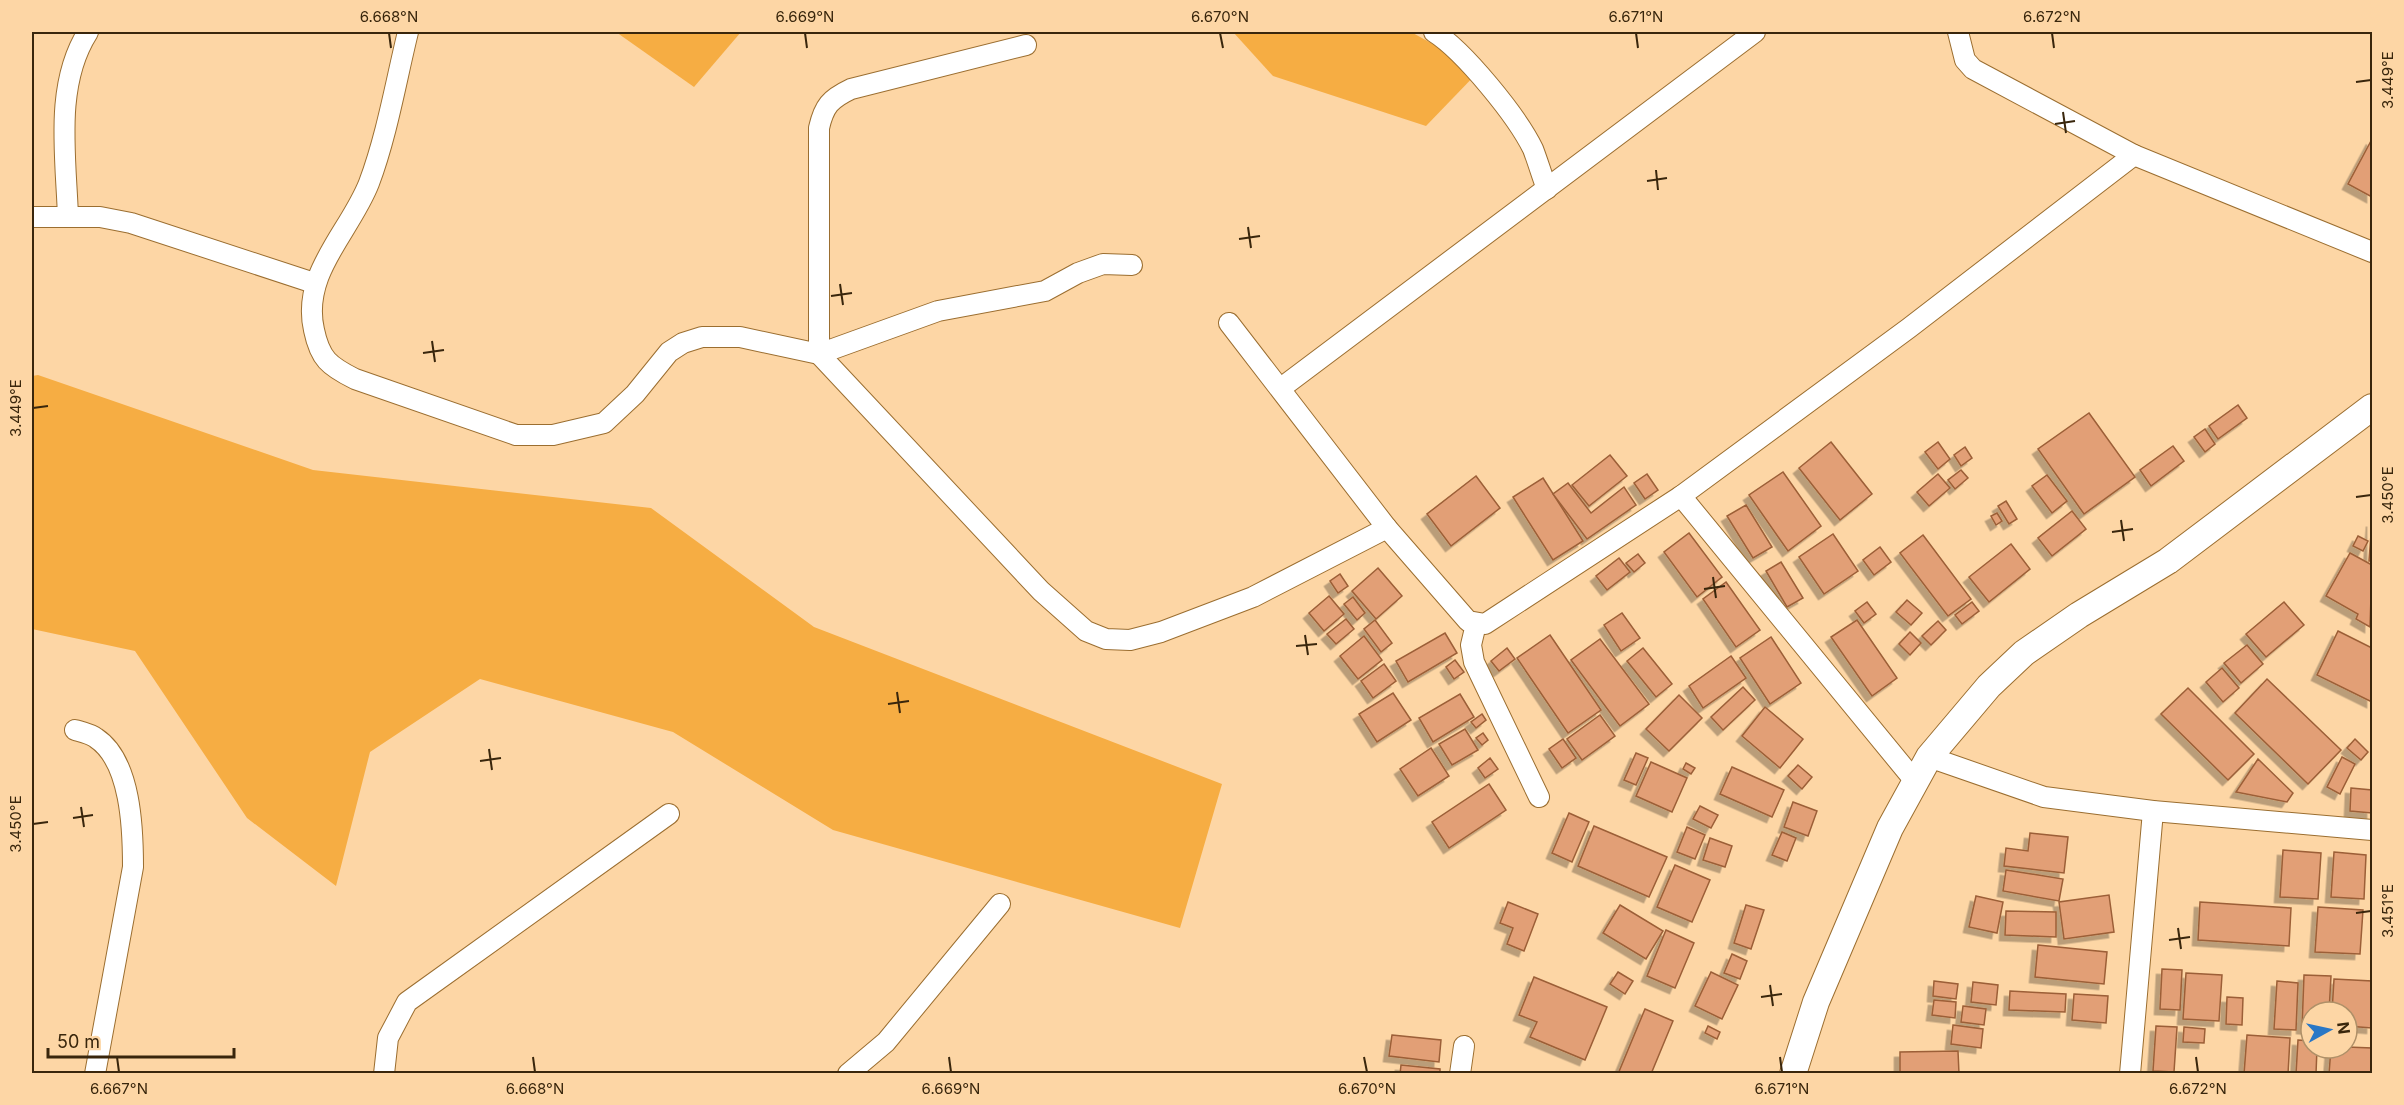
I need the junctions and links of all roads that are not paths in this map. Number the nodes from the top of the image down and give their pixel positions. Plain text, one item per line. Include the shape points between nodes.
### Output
1 (88, 32) edge
2 (408, 32) edge
3 (1434, 32) edge
4 (1755, 32) edge
5 (1958, 32) edge
6 (1026, 45) dead end
7 (2134, 155) junction
8 (1547, 189) junction
9 (32, 217) edge
10 (69, 217) junction
11 (2373, 252) edge
12 (1132, 265) dead end
13 (314, 283) junction
14 (1229, 323) dead end
15 (819, 354) junction
16 (1281, 388) junction
17 (2373, 407) edge
18 (1681, 496) junction
19 (1387, 528) junction
20 (1476, 624) junction
21 (75, 730) dead end
22 (1929, 757) junction
23 (1914, 780) junction
24 (1539, 797) dead end
25 (2153, 811) junction
26 (669, 814) dead end
27 (2373, 830) edge
28 (1000, 904) dead end
29 (1464, 1046) dead end
30 (95, 1074) edge
31 (384, 1074) edge
32 (848, 1074) edge
33 (1460, 1074) edge
34 (1793, 1074) edge
35 (2130, 1074) edge

1 - 10 street via 69,75 65,114
2 - 13 street via 368,184
3 - 8 street via 1480,76 1524,133
4 - 8 street
5 - 7 street via 1965,60 1973,69
6 - 15 street via 851,89 832,98 823,110 819,128
7 - 11 street
7 - 18 street
8 - 16 street
9 - 10 street
10 - 13 street via 100,217 131,224
12 - 15 street via 1103,264 1045,291 938,311
13 - 15 street via 311,319 318,350 333,368 516,435 553,435 604,423 635,394 669,352 683,342 702,337 740,337
14 - 16 street
15 - 19 street via 1041,591 1086,631 1106,639 1130,640 1161,632 1253,597
16 - 19 street
17 - 22 street via 2169,561 2024,653 1989,686
18 - 20 street via 1494,621
18 - 23 street
19 - 20 street via 1468,621
20 - 24 street via 1471,645 1474,662
21 - 30 street via 96,737 115,756 133,832 133,867
22 - 23 street
22 - 25 street via 2044,797
23 - 34 street via 1850,918 1816,1002
25 - 27 street
25 - 35 street
26 - 31 street via 407,1002 388,1038
28 - 32 street via 886,1042
29 - 33 street

